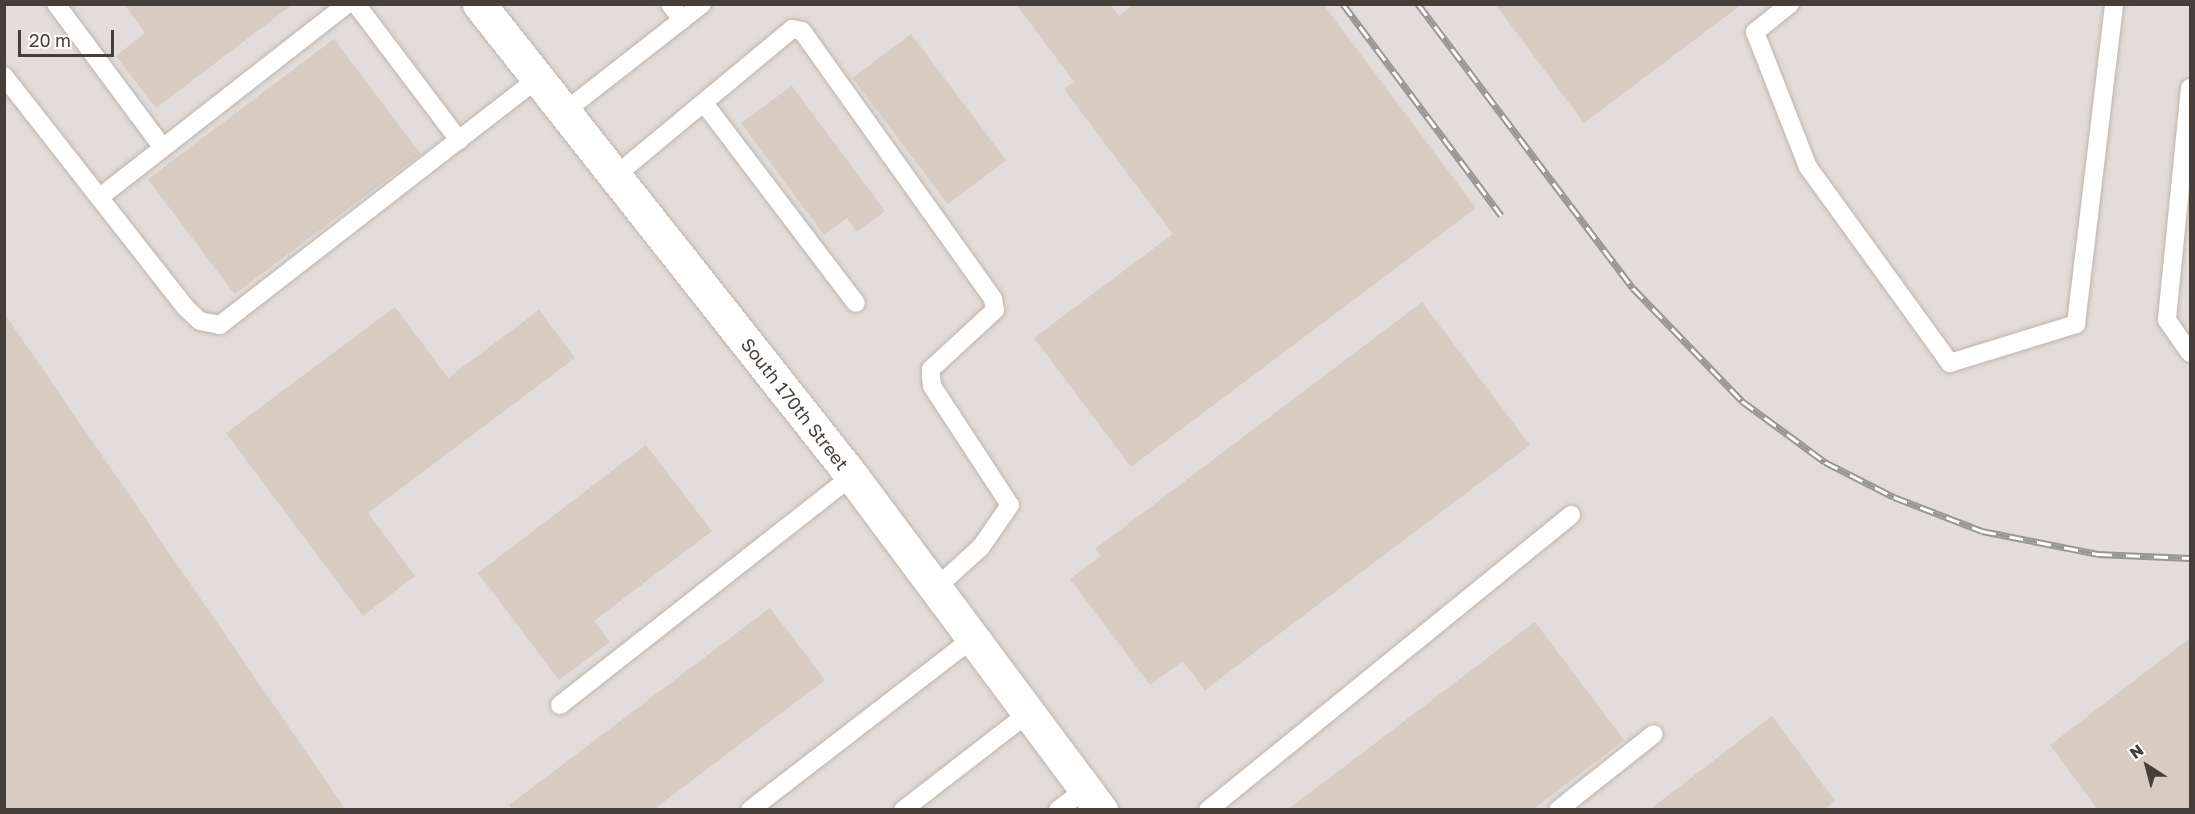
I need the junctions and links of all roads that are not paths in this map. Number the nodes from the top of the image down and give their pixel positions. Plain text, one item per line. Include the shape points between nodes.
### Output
1 (56, 4) edge
2 (346, 4) edge
3 (356, 4) edge
4 (479, 4) edge
5 (670, 4) edge
6 (702, 4) edge
7 (1790, 4) edge
8 (2114, 4) edge
9 (682, 20) junction
10 (4, 76) edge
11 (538, 78) junction
12 (2190, 88) edge
13 (704, 103) junction
14 (564, 112) junction
15 (459, 140) junction
16 (163, 148) junction
17 (615, 176) junction
18 (100, 197) junction
19 (856, 303) dead end
20 (2190, 353) edge
21 (852, 476) junction
22 (1571, 516) dead end
23 (937, 587) junction
24 (975, 637) junction
25 (560, 705) dead end
26 (1030, 711) junction
27 (1654, 734) dead end
28 (1093, 799) edge
29 (750, 810) edge
30 (903, 810) edge
31 (1058, 810) edge
32 (1208, 810) edge
33 (1558, 810) edge

1 - 16 lane
2 - 16 lane
3 - 15 lane
4 - 11 street, South 170th Street
5 - 9 lane
6 - 9 lane
7 - 8 lane via 1755,32 1808,167 1950,363 2076,324
9 - 14 lane
10 - 18 lane
11 - 14 street, South 170th Street
11 - 15 lane
12 - 20 lane via 2167,320
13 - 17 lane
13 - 19 lane
13 - 23 lane via 792,29 802,31 993,299 995,310 932,369 931,376 932,386 1010,505 981,548
14 - 17 street, South 170th Street
15 - 18 lane via 220,324 200,321 186,308
16 - 18 lane
17 - 21 street, South 170th Street
21 - 23 street, South 170th Street
21 - 25 lane
22 - 32 lane
23 - 24 street, South 170th Street
24 - 26 street, South 170th Street
24 - 29 lane
26 - 28 street, South 170th Street
26 - 30 lane
27 - 33 lane
28 - 31 lane

